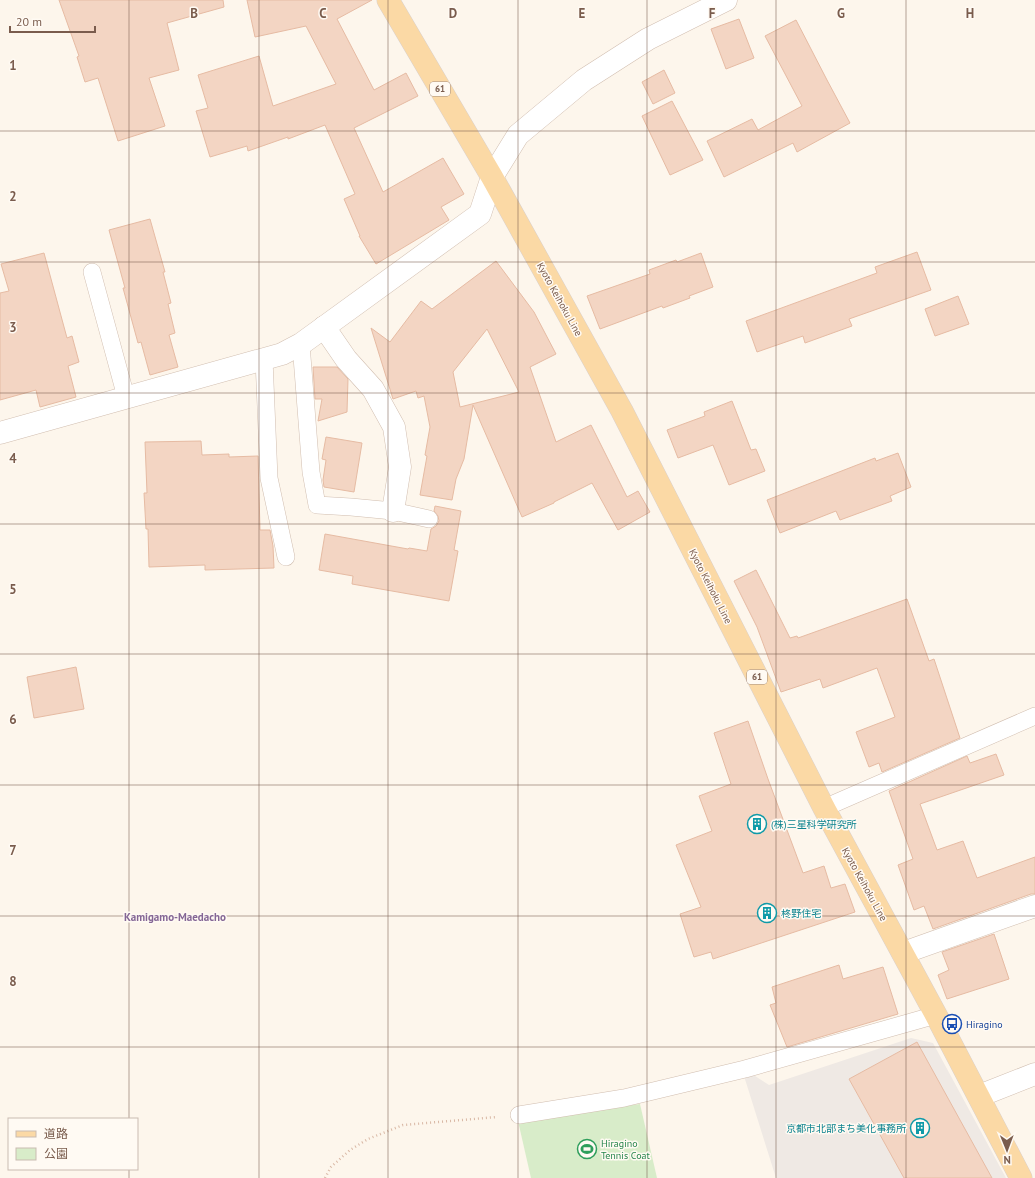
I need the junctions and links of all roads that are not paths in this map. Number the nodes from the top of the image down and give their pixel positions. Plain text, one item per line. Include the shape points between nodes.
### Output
1 (388, 0) edge
2 (726, 0) edge
3 (492, 177) junction
4 (92, 272) dead end
5 (324, 327) junction
6 (301, 344) junction
7 (264, 359) junction
8 (126, 398) junction
9 (0, 433) edge
10 (393, 511) junction
11 (429, 519) dead end
12 (286, 557) dead end
13 (1035, 716) edge
14 (824, 808) junction
15 (1035, 906) edge
16 (903, 953) junction
17 (936, 1014) junction
18 (1035, 1074) edge
19 (979, 1096) junction
20 (519, 1115) road end
21 (1021, 1178) edge

1 - 3 main road, Kyoto Keihoku Line / 61
2 - 3 street via 648,39 584,80 518,135
3 - 5 street via 480,214
3 - 14 main road, Kyoto Keihoku Line / 61 via 622,411
4 - 8 lane
5 - 6 street
5 - 10 street via 346,359 373,389 394,427 400,467
6 - 7 street via 282,354
6 - 10 lane via 311,472 317,505
7 - 8 street
7 - 12 lane via 269,478
8 - 9 street
10 - 11 lane
13 - 14 lane
14 - 16 main road, Kyoto Keihoku Line / 61
15 - 16 street
16 - 17 main road, Kyoto Keihoku Line / 61
17 - 19 main road, Kyoto Keihoku Line / 61
17 - 20 lane via 745,1069 624,1098
18 - 19 street
19 - 21 main road, Kyoto Keihoku Line / 61

